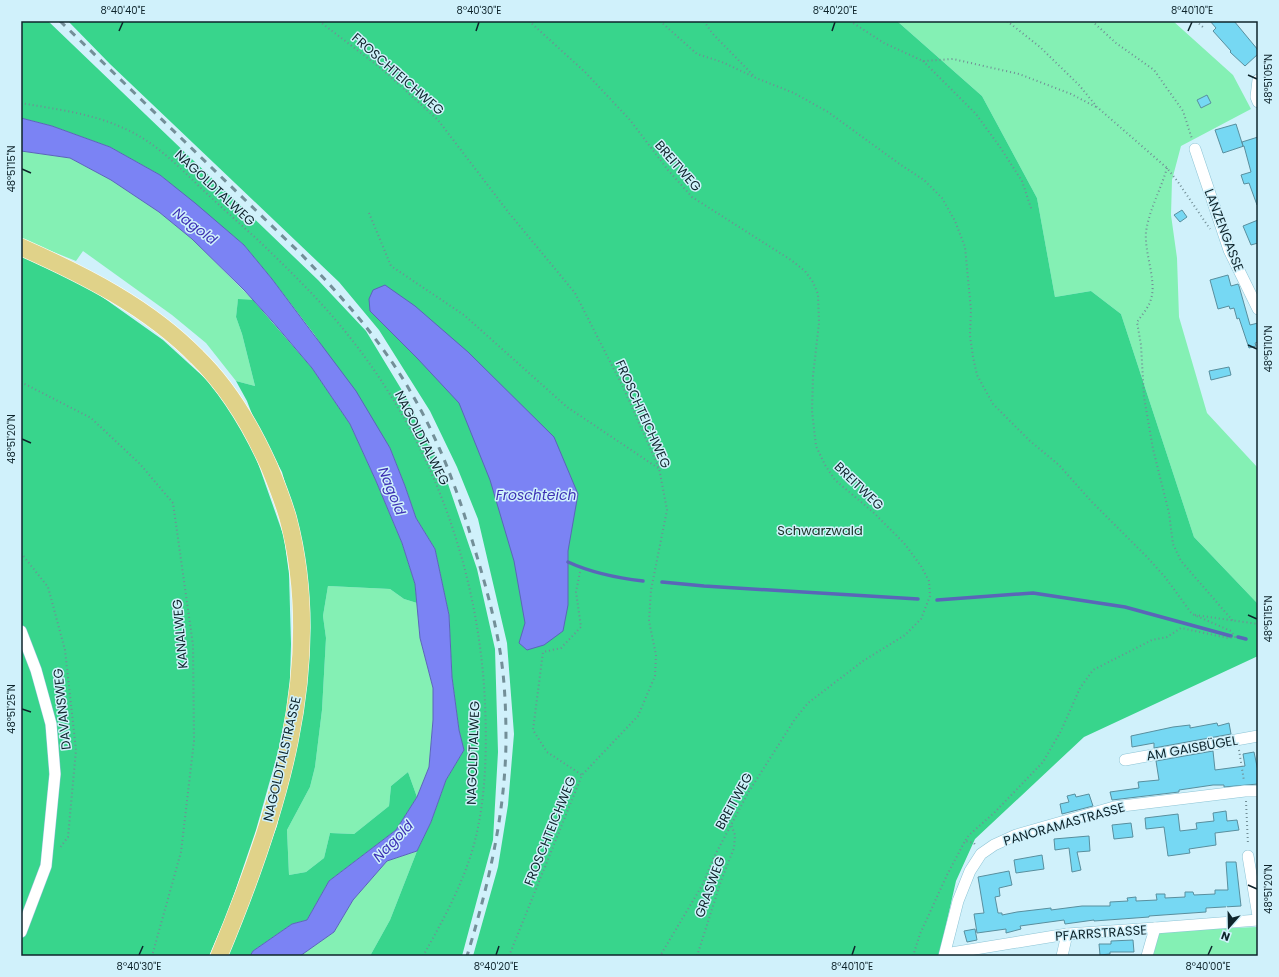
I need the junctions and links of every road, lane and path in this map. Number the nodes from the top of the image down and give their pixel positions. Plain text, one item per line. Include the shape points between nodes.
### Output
1 (319, 21) edge
2 (529, 21) edge
3 (660, 21) edge
4 (704, 21) edge
5 (850, 21) edge
6 (1007, 21) edge
7 (1092, 21) edge
8 (1196, 21) edge
9 (1204, 28) dead end
10 (923, 61) junction
11 (756, 78) junction
12 (1258, 80) edge
13 (1258, 102) edge
14 (21, 103) edge
15 (1097, 107) junction
16 (1195, 149) joint
17 (1167, 168) junction
18 (1032, 211) dead end
19 (369, 213) dead end
20 (1211, 231) dead end
21 (21, 248) edge
22 (1258, 309) edge
23 (21, 382) edge
24 (659, 468) junction
25 (21, 553) edge
26 (580, 572) dead end
27 (1192, 614) junction
28 (1234, 621) junction
29 (1258, 624) edge
30 (21, 632) edge
31 (1258, 736) edge
32 (1125, 760) dead end
33 (582, 774) junction
34 (1258, 791) edge
35 (731, 824) junction
36 (965, 841) junction
37 (981, 854) junction
38 (1248, 856) dead end
39 (46, 866) junction
40 (1258, 916) edge
41 (1258, 920) edge
42 (1155, 928) junction
43 (21, 932) edge
44 (1067, 934) junction
45 (944, 955) edge
46 (152, 956) edge
47 (219, 956) edge
48 (423, 956) edge
49 (509, 956) edge
50 (660, 956) edge
51 (697, 956) edge
52 (913, 956) edge
53 (1062, 956) edge
54 (1147, 956) edge

1 - 24 path, FROSCHTEICHWEG via 382,69 438,120 509,213 576,293 623,387
2 - 35 path, BREITWEG via 585,72 630,120 692,198 791,260 814,282 819,311 812,411 816,446 835,480 904,543 929,581 930,596 921,619 905,635 863,661 808,703 776,746
3 - 11 path via 697,54 722,62
4 - 11 path via 712,33
5 - 10 path via 884,43
6 - 15 path via 1061,66
7 - 16 path via 1116,43 1154,70 1183,111
8 - 9 path
10 - 15 path via 953,59 1019,74
10 - 18 path via 980,120 1022,181
11 - 27 path via 794,93 828,112 924,180 942,198 965,247 972,310 970,336 973,358 977,375 993,404 1059,465 1146,556
12 - 13 street
14 - 48 path, NAGOLDTALWEG via 96,118 119,126 145,140 176,163 297,278 344,330 394,402 421,451 453,526 471,596 484,684 485,733 481,807 473,848 462,879
15 - 17 path
16 - 22 street, LANZENGASSE via 1229,250
17 - 20 path
17 - 28 path via 1146,234 1152,298 1137,322 1144,397 1153,449 1169,513 1172,544 1181,561
19 - 24 path via 391,266 464,315 567,407
21 - 47 main road, NAGOLDTALSTRASSE via 108,290 151,318 196,355 228,392 254,434 287,516 299,574 302,619 300,679 295,714 278,790 265,833
23 - 46 path, KANALWEG via 91,418 140,464 173,503 193,645 194,741 181,852
24 - 33 path, FROSCHTEICHWEG via 667,510 650,590 649,621 656,655 655,676 638,716
25 - 39 path, DAVANSWEG via 48,587 64,650 76,750 68,837
26 - 33 path via 576,592 581,627 561,648 543,652 533,730 547,752
27 - 28 path
27 - 36 path via 1231,631 1236,637 1228,638 1181,628 1168,637 1152,640 1093,670 1080,688 1061,731 1043,762
28 - 29 path
30 - 39 street via 36,670 51,724 55,774
31 - 32 street, AM GAISBÜGEL
33 - 49 path, FROSCHTEICHWEG
34 - 37 street, PANORAMASTRASSE via 1114,807 1016,835
35 - 50 path, BREITWEG via 703,884
35 - 51 path, GRASWEG via 735,835 734,848
36 - 37 path via 974,843
36 - 52 path via 920,934
37 - 45 street, PANORAMASTRASSE via 970,871 958,902
38 - 40 street
39 - 43 street
41 - 42 street, PFARRSTRASSE
42 - 44 street, PFARRSTRASSE
42 - 54 street
44 - 45 street, PFARRSTRASSE
44 - 53 street

